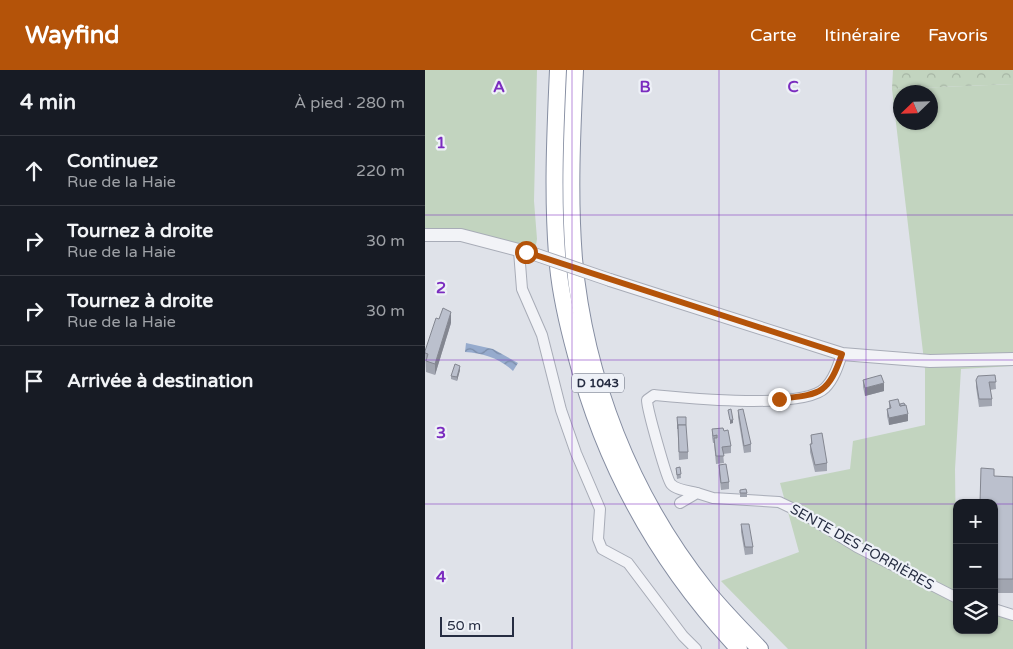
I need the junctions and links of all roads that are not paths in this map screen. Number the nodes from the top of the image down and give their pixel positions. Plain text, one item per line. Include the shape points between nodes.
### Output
1 (558, 70) edge
2 (575, 70) edge
3 (425, 235) edge
4 (519, 250) junction
5 (842, 354) junction
6 (1013, 359) edge
7 (697, 493) junction
8 (680, 504) dead end
9 (953, 596) edge
10 (998, 610) edge
11 (1013, 615) edge
12 (696, 649) edge
13 (739, 649) edge
14 (759, 649) edge

1 - 13 highway, D 1043 via 555,136 558,267 567,322 585,391 613,464 648,532 695,600
2 - 14 highway, D 1043 via 571,139 574,259 585,333 599,387 625,458 661,525 706,590
3 - 4 street via 461,235
4 - 5 street, bridge
4 - 12 street via 522,289 542,335 575,453 600,510 600,545 608,554 628,563
5 - 6 street via 930,361
5 - 7 street, SENTE DES FORRIÈRES via 825,389 815,394 735,402 654,395 647,400 666,477 675,487
7 - 8 street
7 - 9 street, SENTE DES FORRIÈRES via 713,498 779,502 857,547
10 - 11 street

